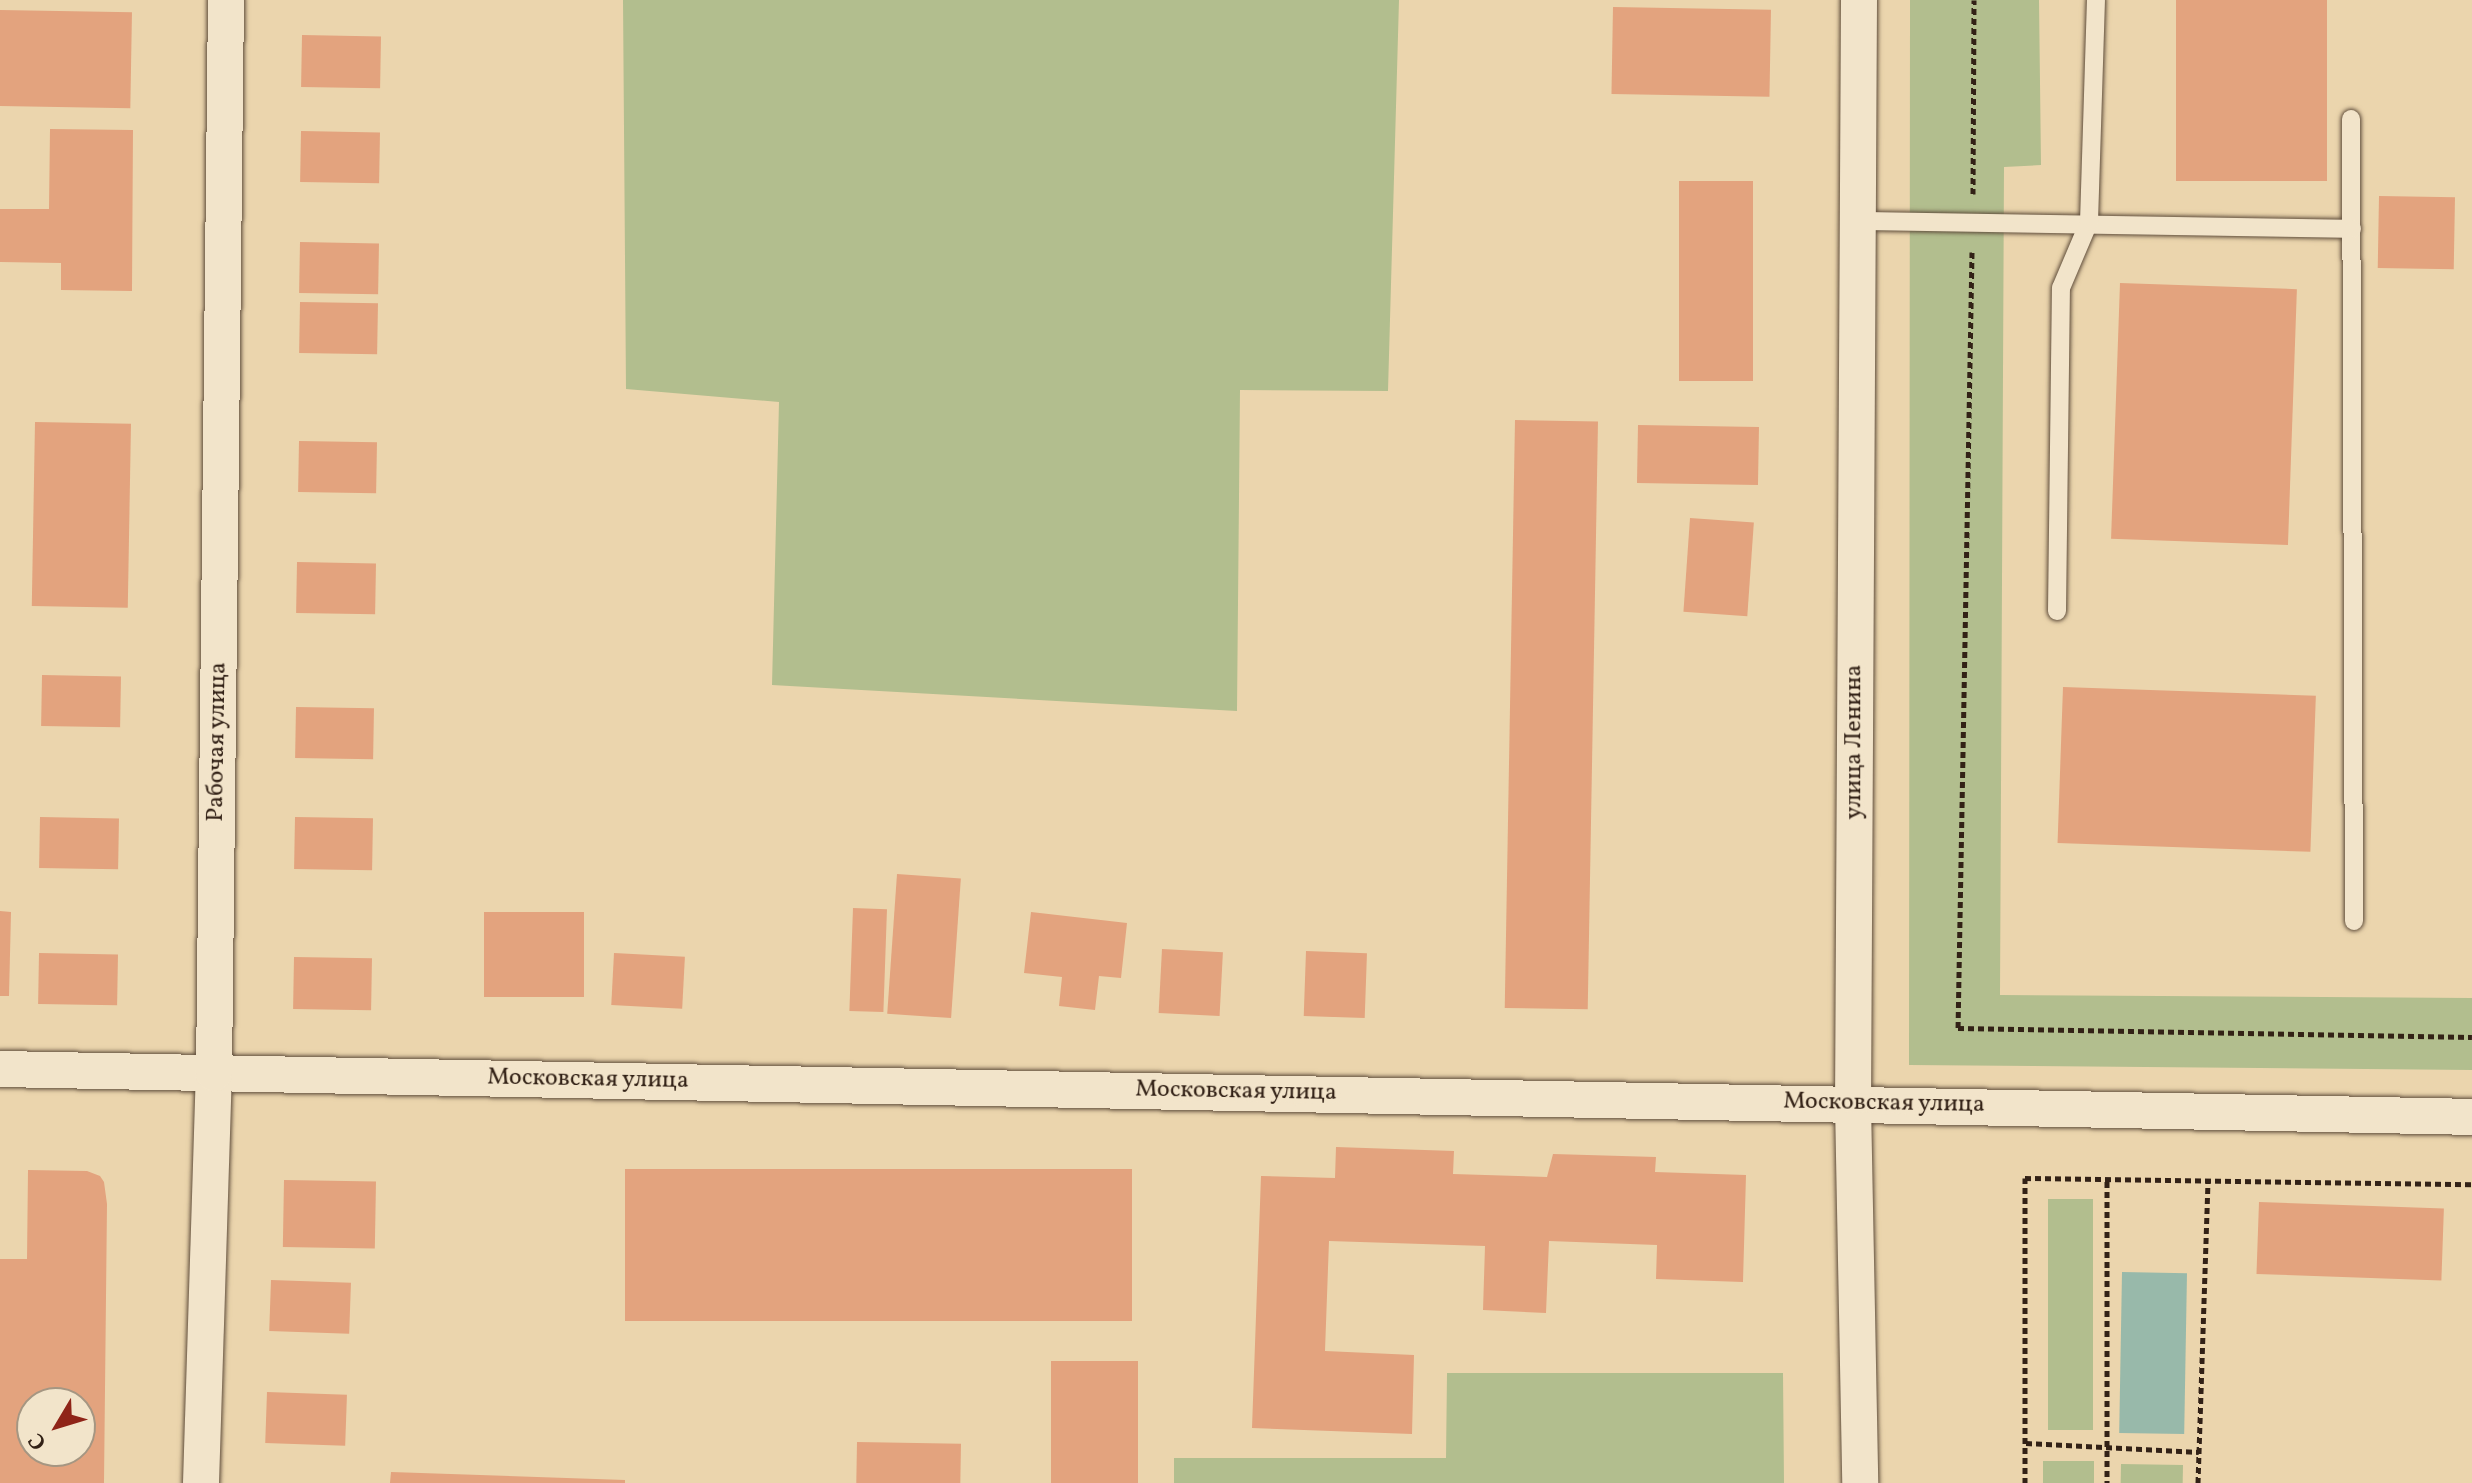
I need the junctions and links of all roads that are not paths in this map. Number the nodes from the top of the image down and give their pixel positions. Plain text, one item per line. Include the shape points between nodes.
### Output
1 (226, 0) edge
2 (1859, 0) edge
3 (2096, 0) edge
4 (2351, 119) dead end
5 (1858, 221) junction
6 (2089, 222) junction
7 (2352, 229) junction
8 (2057, 611) dead end
9 (2354, 921) dead end
10 (0, 1069) edge
11 (214, 1073) junction
12 (1853, 1104) junction
13 (2472, 1117) edge
14 (201, 1483) edge
15 (1860, 1483) edge

1 - 11 street, Рабочая улица
2 - 5 street, улица Ленина
3 - 6 lane
4 - 7 lane
5 - 6 lane
5 - 12 street, улица Ленина
6 - 7 lane
6 - 8 lane via 2061,288
7 - 9 lane
10 - 11 street, Московская улица
11 - 12 street, Московская улица
11 - 14 street, Рабочая улица
12 - 13 street, Московская улица
12 - 15 street, улица Ленина

